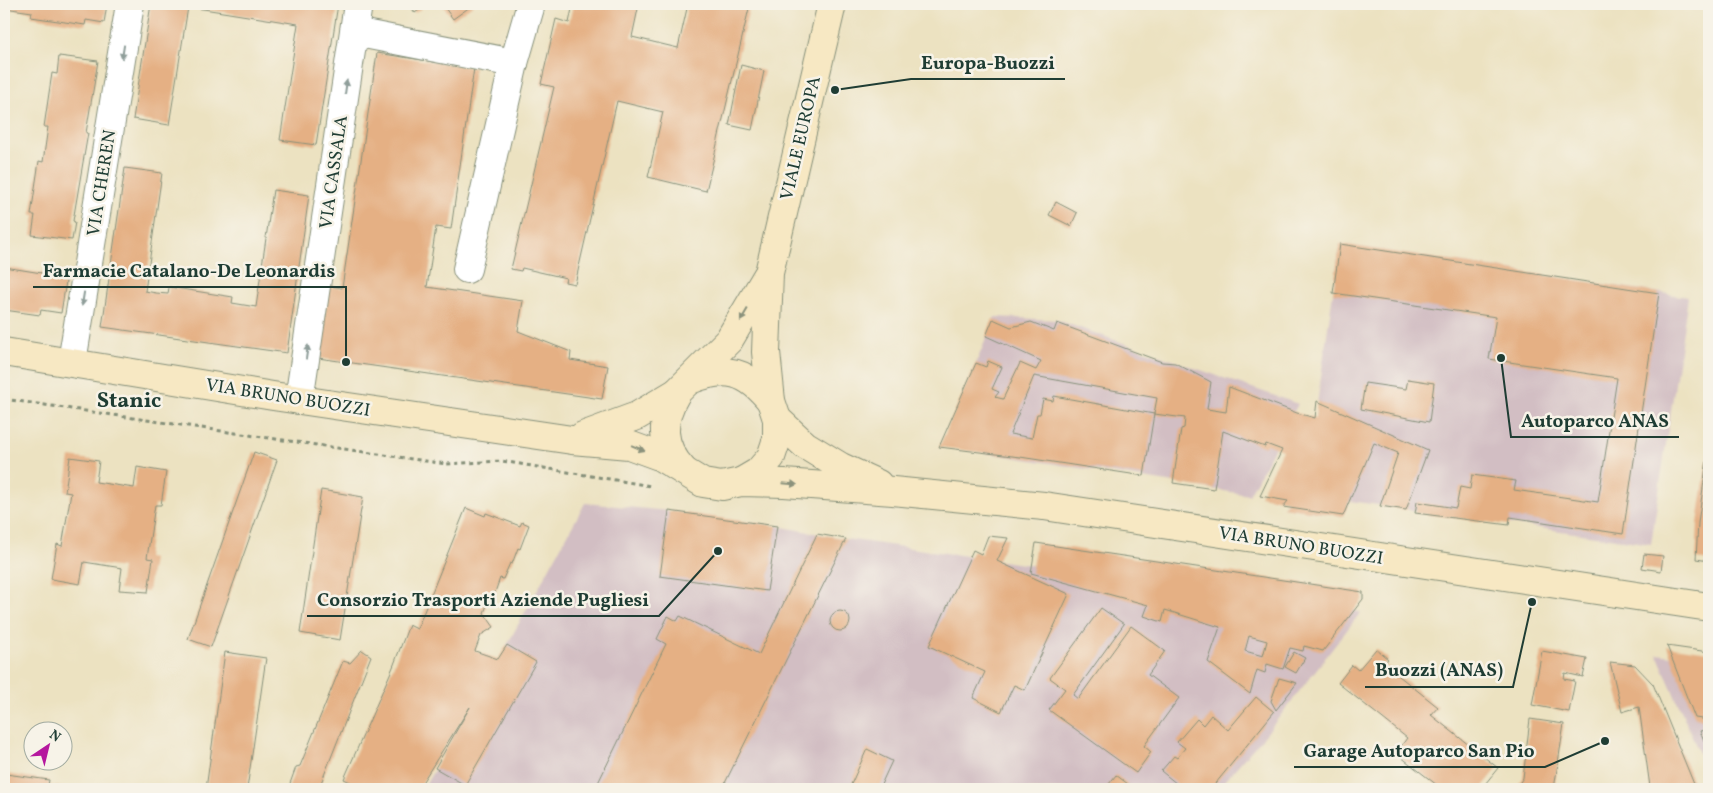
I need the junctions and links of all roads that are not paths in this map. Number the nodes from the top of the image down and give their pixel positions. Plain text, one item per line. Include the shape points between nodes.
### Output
1 (130, 4) edge
2 (358, 4) edge
3 (531, 4) edge
4 (832, 4) edge
5 (354, 32) junction
6 (514, 63) junction
7 (467, 269) dead end
8 (769, 273) junction
9 (4, 352) edge
10 (72, 362) junction
11 (683, 386) junction
12 (300, 400) junction
13 (774, 410) junction
14 (572, 440) junction
15 (686, 473) junction
16 (741, 482) junction
17 (893, 491) junction
18 (1709, 607) edge

1 -> 10 street, VIA CHEREN
2 - 5 street, VIA CASSALA
3 - 6 street
4 - 8 main road, VIALE EUROPA
5 - 6 street
12 -> 5 street, VIA CASSALA
6 - 7 street
8 -> 11 main road via 729,340
8 - 13 main road via 766,352
9 - 10 main road, VIA BRUNO BUOZZI
10 - 12 main road, VIA BRUNO BUOZZI
11 - 13 main road via 706,373 742,376 759,386
11 - 14 main road via 630,420
11 - 15 main road via 668,408 664,426 666,444
12 - 14 main road, VIA BRUNO BUOZZI
13 - 16 main road via 777,439 770,457 758,472
13 - 17 main road via 806,445 855,474
14 -> 15 main road, VIA BRUNO BUOZZI via 630,445 659,456
15 - 16 main road via 703,483 722,486
16 -> 17 main road, VIA BRUNO BUOZZI
17 - 18 main road, VIA BRUNO BUOZZI via 1044,506

